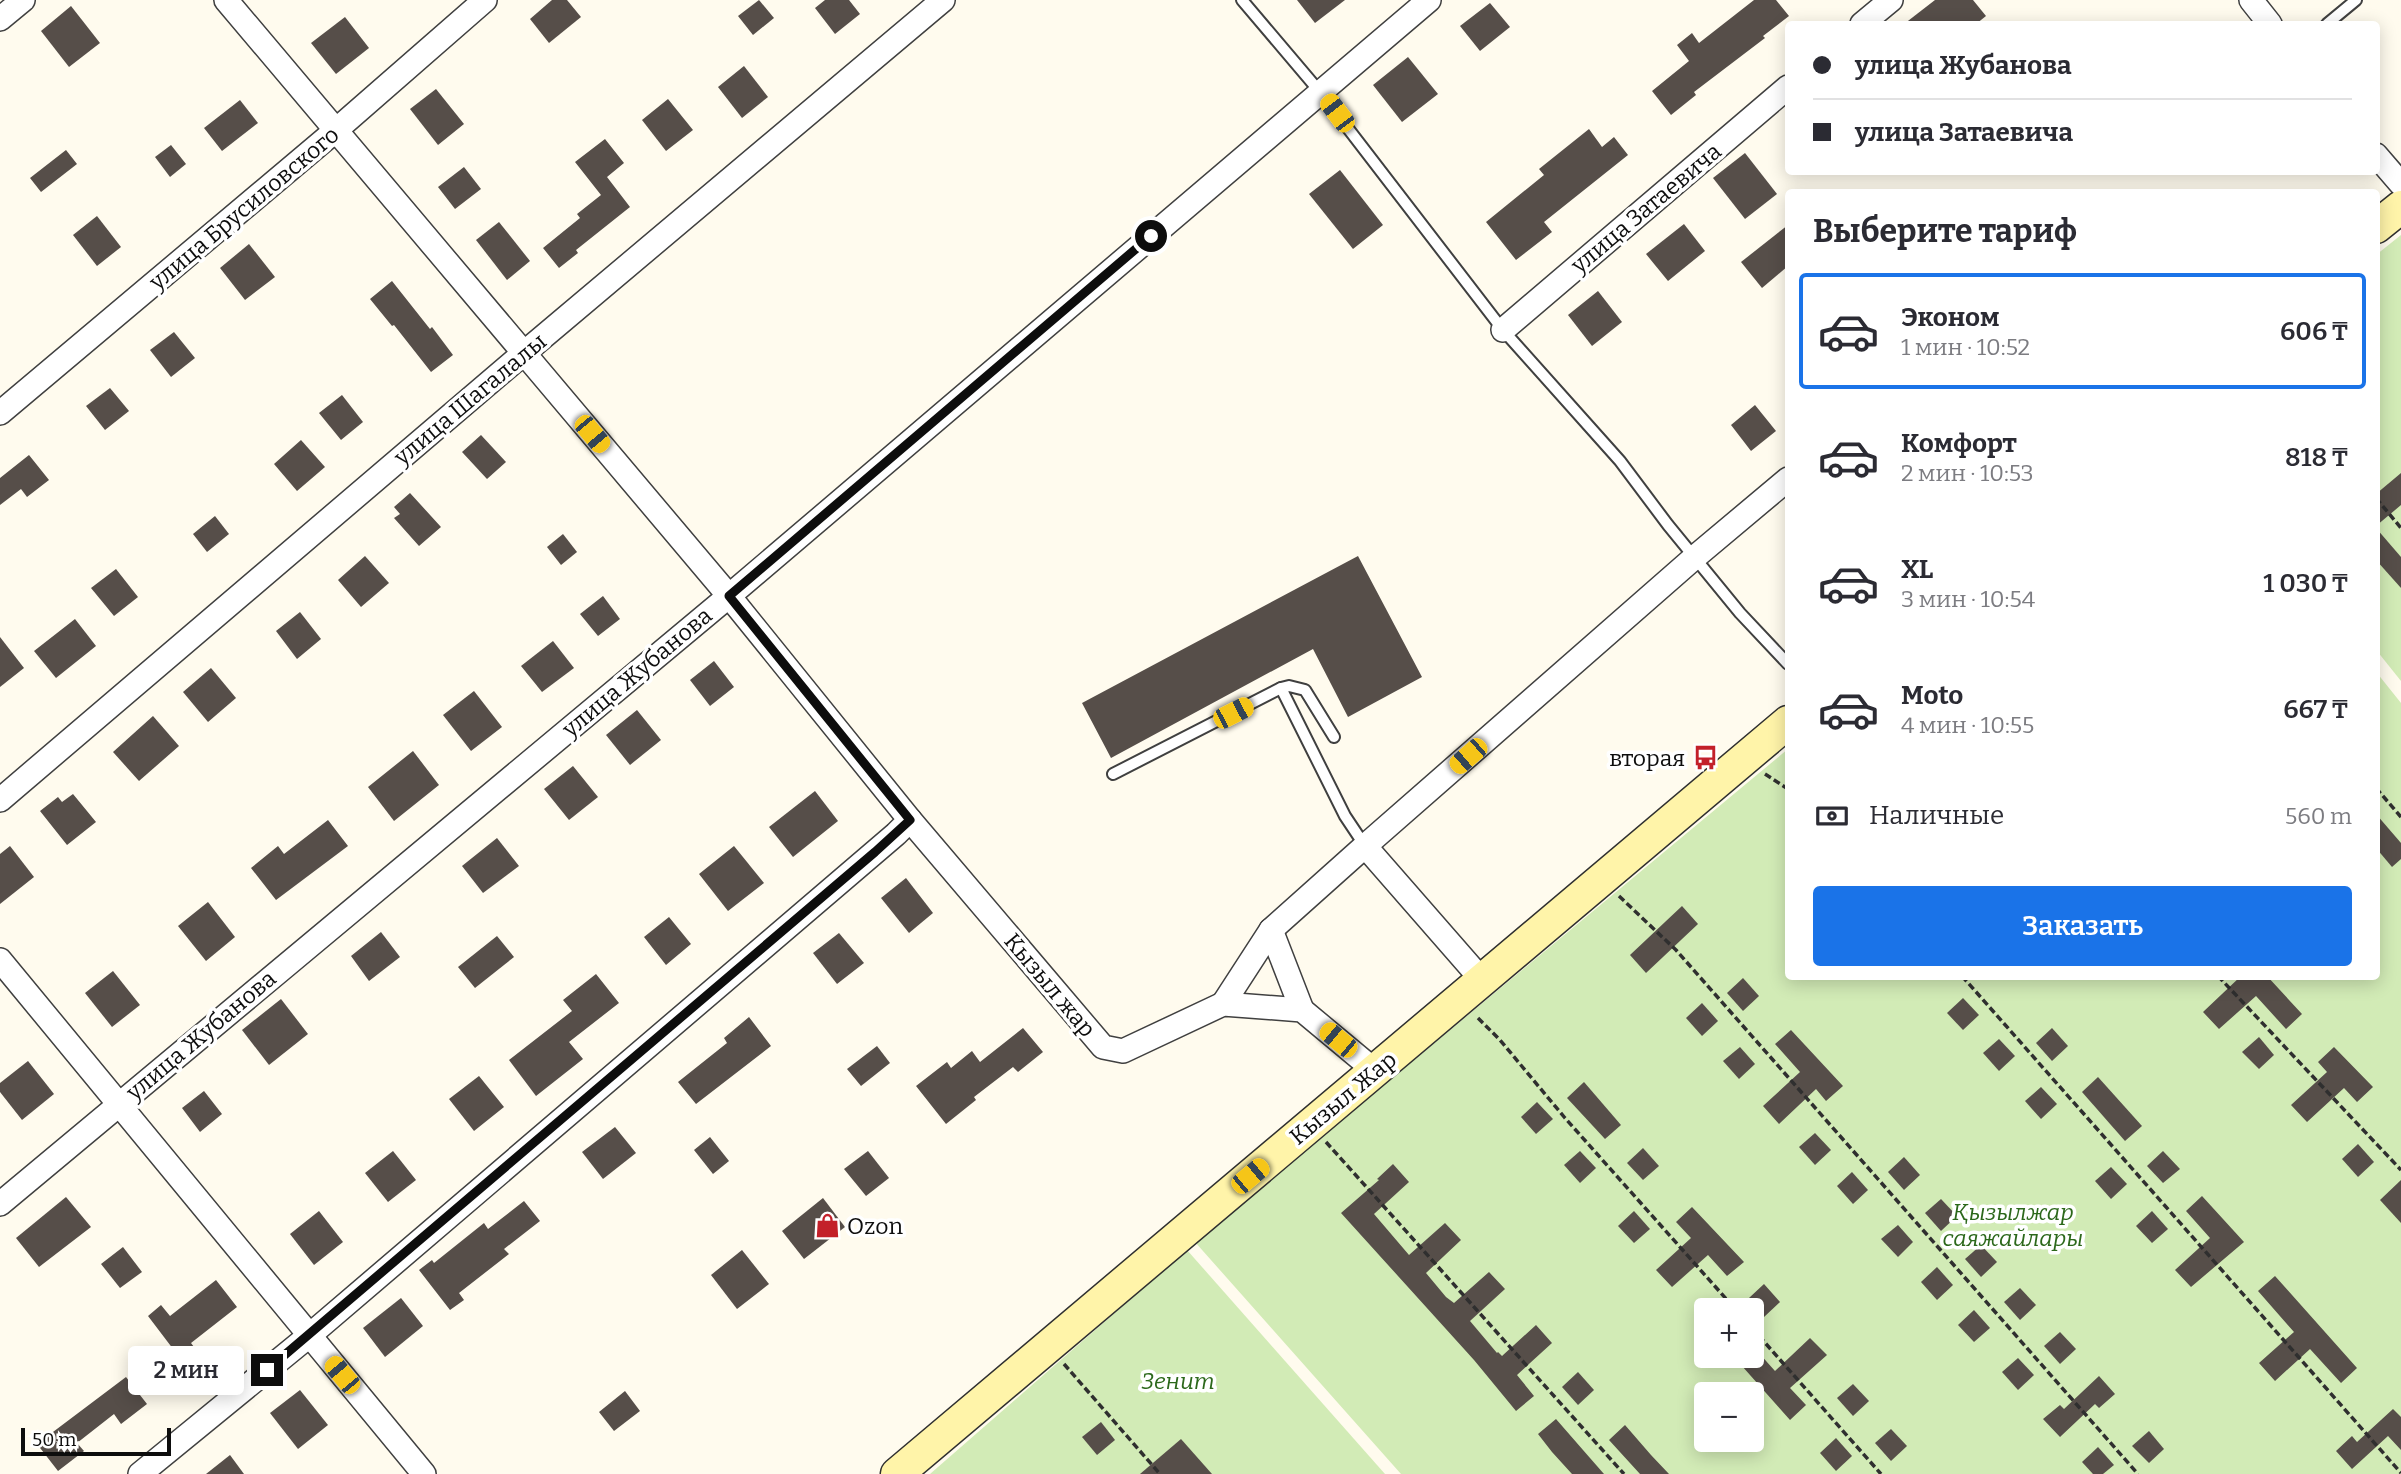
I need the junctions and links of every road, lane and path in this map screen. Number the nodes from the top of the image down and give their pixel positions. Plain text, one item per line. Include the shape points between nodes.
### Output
1 (23, 0) edge
2 (226, 0) edge
3 (485, 0) edge
4 (943, 0) edge
5 (1242, 0) edge
6 (1429, 0) edge
7 (1891, 0) edge
8 (2251, 0) edge
9 (2356, 0) edge
10 (0, 19) edge
11 (1866, 21) edge
12 (2268, 21) edge
13 (2331, 21) edge
14 (1785, 90) edge
15 (1320, 92) junction
16 (335, 131) junction
17 (2380, 160) edge
18 (2401, 184) edge
19 (2401, 207) edge
20 (2380, 224) edge
21 (1503, 330) junction
22 (524, 353) junction
23 (0, 413) edge
24 (1785, 482) edge
25 (2380, 503) edge
26 (2401, 528) edge
27 (1696, 557) junction
28 (729, 596) junction
29 (1785, 661) edge
30 (1281, 688) junction
31 (1785, 725) edge
32 (1334, 737) dead end
33 (1113, 774) dead end
34 (2380, 793) edge
35 (0, 800) edge
36 (2401, 817) edge
37 (903, 827) junction
38 (1365, 846) junction
39 (1602, 879) junction
40 (1271, 930) junction
41 (0, 960) edge
42 (1482, 980) junction
43 (1966, 980) edge
44 (2222, 980) edge
45 (1456, 1002) junction
46 (1223, 1004) junction
47 (1302, 1010) junction
48 (1374, 1070) junction
49 (118, 1104) junction
50 (1311, 1125) junction
51 (2401, 1170) edge
52 (0, 1204) edge
53 (1725, 1298) edge
54 (310, 1335) junction
55 (1764, 1342) edge
56 (1049, 1346) junction
57 (2401, 1473) edge
58 (140, 1474) edge
59 (424, 1474) edge
60 (897, 1474) edge
61 (1160, 1474) edge
62 (1625, 1474) edge
63 (1881, 1474) edge
64 (2138, 1474) edge

1 - 10 street
2 - 16 street, Кызыл жар
3 - 16 street, улица Брусиловского
4 - 22 street, улица Шагалалы
5 - 15 lane
6 - 15 street, улица Жубанова
7 - 11 street
8 - 12 street
9 - 13 lane
14 - 21 street, улица Затаевича
15 - 21 lane
15 - 28 street, улица Жубанова
16 - 22 street, Кызыл жар
16 - 23 street, улица Брусиловского
17 - 18 street
19 - 20 main road
21 - 27 lane via 1620,461
22 - 28 street, Кызыл жар
22 - 35 street, улица Шагалалы
24 - 27 street
25 - 26 path
27 - 29 lane
27 - 38 street
28 - 37 street, Кызыл жар
28 - 49 street, улица Жубанова
30 - 32 lane via 1305,690
30 - 33 lane
30 - 38 lane via 1345,816
31 - 39 main road, Кызыл Жар
34 - 36 path
37 - 46 street, Кызыл жар via 1103,1047 1123,1051
37 - 54 street
38 - 40 street
38 - 42 street
39 - 42 main road, Кызыл Жар
39 - 64 path via 1676,950
40 - 46 street
40 - 47 street
41 - 49 street
42 - 45 main road, Кызыл Жар
43 - 57 path
44 - 51 path
45 - 48 main road, Кызыл Жар
45 - 53 path via 1500,1040
46 - 47 street, Кызыл жар
47 - 48 street, Кызыл жар
48 - 50 main road, Кызыл Жар
49 - 52 street, улица Жубанова
49 - 54 street
50 - 56 main road, Кызыл Жар
50 - 62 path
54 - 58 street
54 - 59 street
55 - 63 path
56 - 60 main road, Кызыл Жар
56 - 61 path

